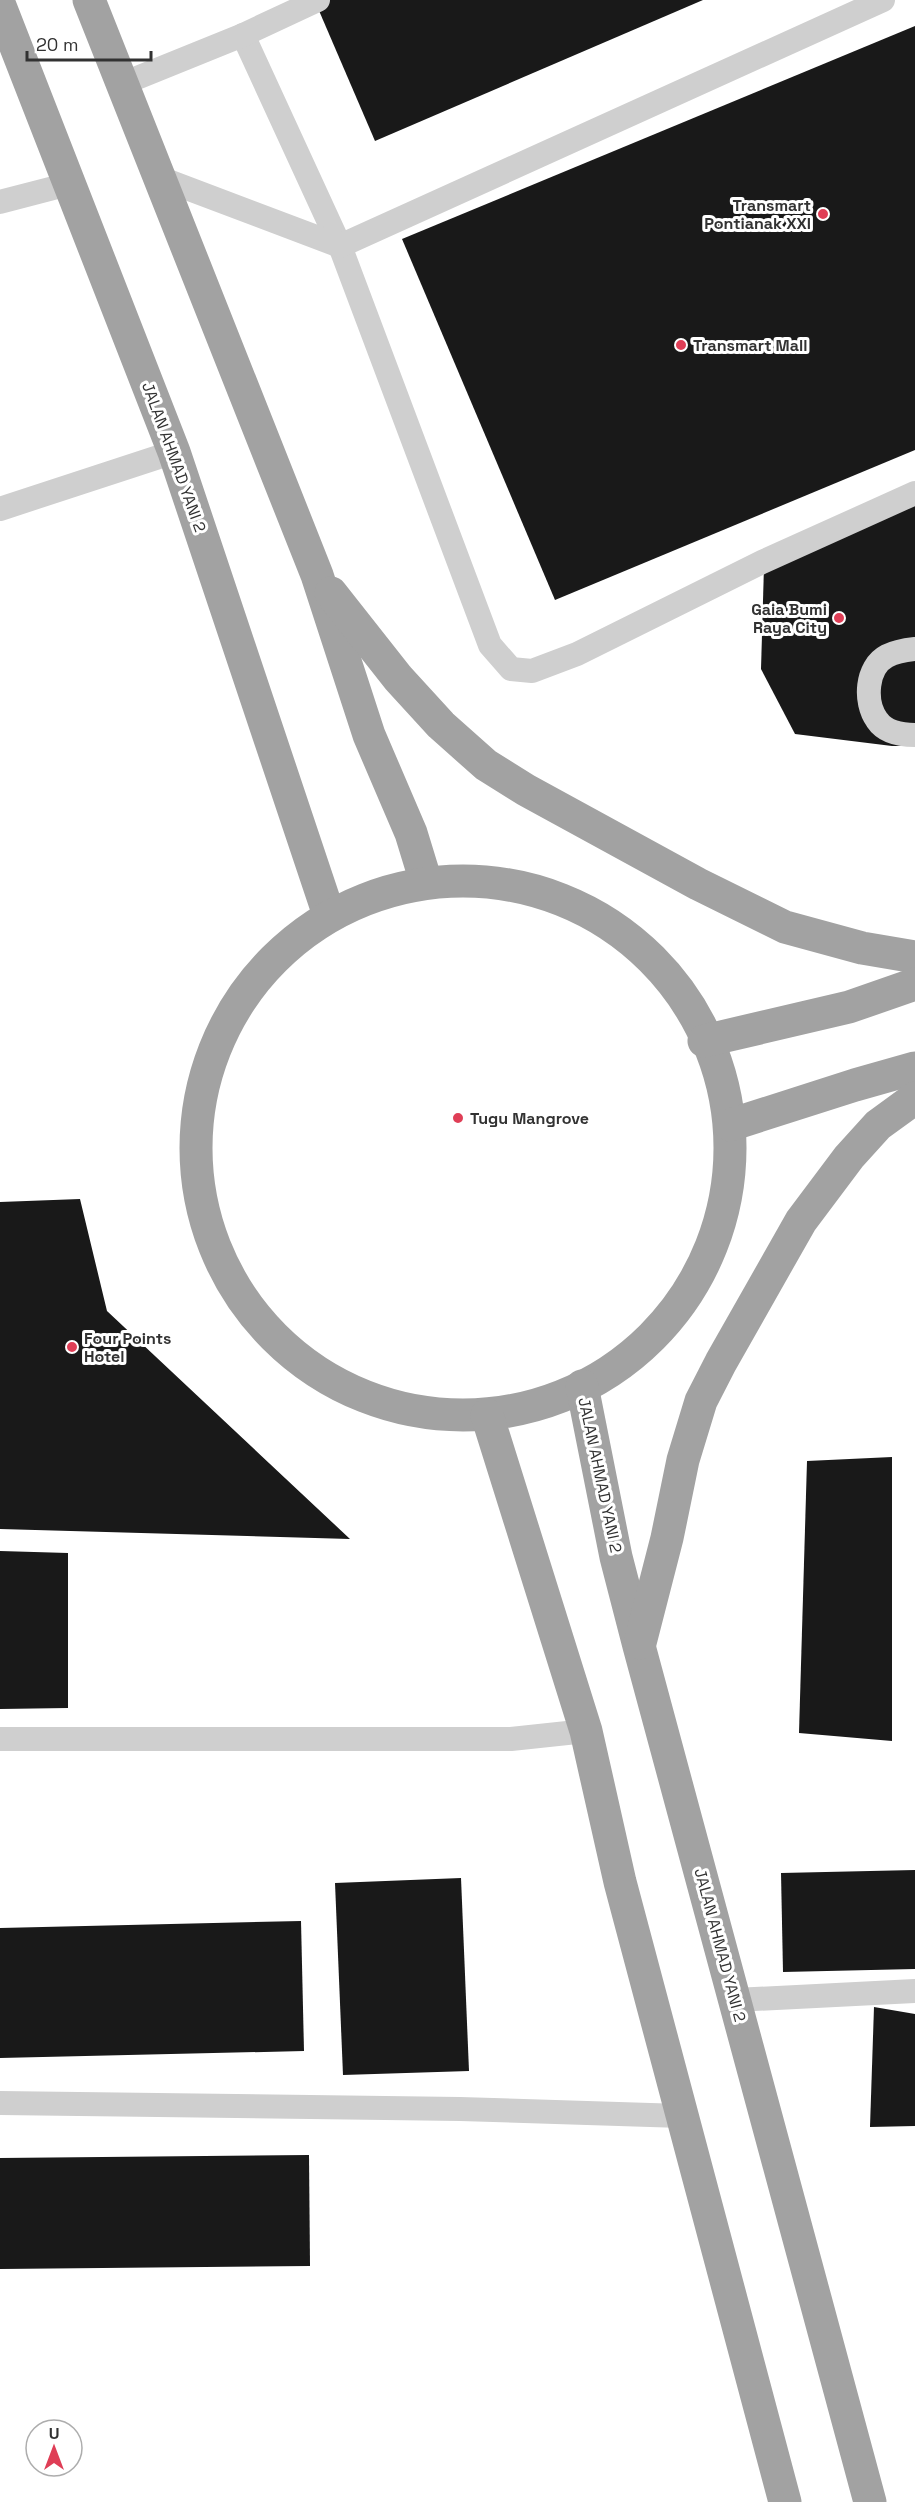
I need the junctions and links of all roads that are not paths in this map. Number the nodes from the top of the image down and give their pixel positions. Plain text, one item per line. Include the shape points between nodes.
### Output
1 (89, 0) edge
2 (318, 0) edge
3 (883, 0) edge
4 (0, 6) edge
5 (243, 35) junction
6 (122, 84) junction
7 (160, 178) junction
8 (69, 184) junction
9 (0, 202) edge
10 (339, 246) junction
11 (174, 452) junction
12 (915, 493) edge
13 (0, 509) edge
14 (317, 575) junction
15 (915, 649) edge
16 (915, 735) edge
17 (426, 882) junction
18 (329, 915) junction
19 (915, 957) edge
20 (915, 984) edge
21 (704, 1041) junction
22 (915, 1068) edge
23 (915, 1098) edge
24 (730, 1125) junction
25 (582, 1386) junction
26 (488, 1415) junction
27 (639, 1646) junction
28 (586, 1731) junction
29 (0, 1739) edge
30 (915, 1991) edge
31 (735, 2000) junction
32 (0, 2103) edge
33 (682, 2116) junction
34 (785, 2502) edge
35 (870, 2502) edge

1 - 6 highway
2 - 5 lane
3 - 10 lane
4 - 8 highway, JALAN AHMAD YANI 2
5 - 6 lane
5 - 10 lane
6 - 7 highway
7 - 10 lane
7 - 14 highway
8 - 9 lane
8 - 11 highway, JALAN AHMAD YANI 2
10 - 12 lane via 490,645 511,669 532,671 577,654 762,562
11 - 13 lane
11 - 18 highway, JALAN AHMAD YANI 2
14 - 17 highway via 369,735 411,833
14 - 19 highway via 398,678 441,725 486,765 525,790 785,927 862,948
15 - 16 lane via 886,656 873,672 868,696 877,720 890,731
17 - 18 highway, JALAN AHMAD YANI 2 via 370,897
17 - 21 highway, JALAN AHMAD YANI 2 via 484,881 553,895 616,926 669,973
18 - 26 highway, JALAN AHMAD YANI 2 via 277,955 235,1007 207,1066 195,1131 199,1196 219,1259 253,1315 301,1361 358,1394 422,1413
20 - 21 highway via 849,1007
21 - 24 highway, JALAN AHMAD YANI 2 via 719,1077
22 - 24 highway
23 - 27 highway via 878,1125 801,1221 720,1362 701,1401 683,1460
24 - 25 highway, JALAN AHMAD YANI 2 via 731,1191 710,1259 671,1320 617,1369
25 - 26 highway, JALAN AHMAD YANI 2 via 552,1402
25 - 27 highway, JALAN AHMAD YANI 2 via 616,1557
26 - 28 highway
27 - 31 highway, JALAN AHMAD YANI 2
28 - 29 lane via 500,1739
28 - 33 highway via 620,1882
30 - 31 lane
31 - 35 highway, JALAN AHMAD YANI 2
32 - 33 lane
33 - 34 highway

